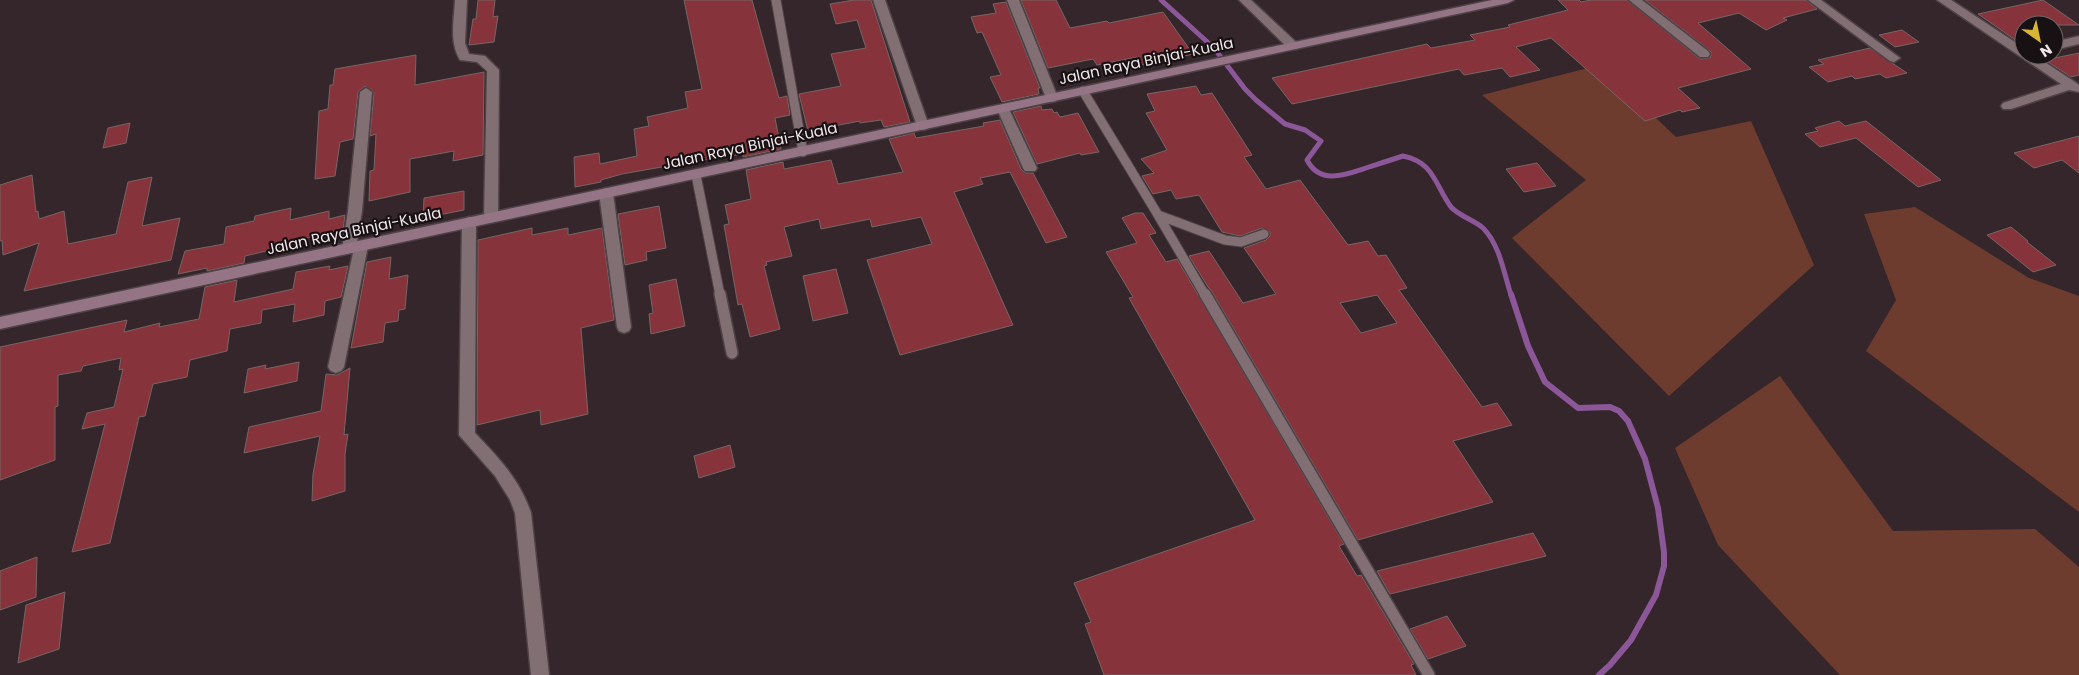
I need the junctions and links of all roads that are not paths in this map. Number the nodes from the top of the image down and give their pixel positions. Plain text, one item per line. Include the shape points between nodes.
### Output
1 (461, 0) edge
2 (776, 0) edge
3 (879, 0) edge
4 (1013, 0) edge
5 (1245, 0) edge
6 (1508, 0) edge
7 (1635, 0) edge
8 (1814, 0) edge
9 (1943, 0) edge
10 (2079, 40) edge
11 (2064, 44) edge
12 (1293, 46) junction
13 (2014, 47) edge
14 (1704, 54) dead end
15 (1894, 58) dead end
16 (2040, 65) edge
17 (2075, 88) edge
18 (1083, 91) junction
19 (366, 92) dead end
20 (1052, 98) junction
21 (2007, 106) dead end
22 (1003, 108) junction
23 (923, 126) junction
24 (803, 152) junction
25 (1030, 168) dead end
26 (696, 175) junction
27 (606, 193) junction
28 (1158, 214) junction
29 (491, 218) junction
30 (469, 222) junction
31 (1264, 234) dead end
32 (355, 248) junction
33 (0, 323) edge
34 (624, 327) dead end
35 (732, 353) dead end
36 (336, 367) dead end
37 (540, 675) edge
38 (1429, 675) edge

1 - 29 street via 460,49 464,57 481,59 493,70
2 - 24 lane
3 - 23 street
4 - 20 street
5 - 12 street
6 - 12 main road, Jalan Raya Binjai-Kuala
7 - 14 street
8 - 15 street
9 - 13 street
10 - 11 street
12 - 18 main road, Jalan Raya Binjai-Kuala
16 - 17 street
17 - 21 street
18 - 20 main road, Jalan Raya Binjai-Kuala
18 - 28 lane
19 - 32 street via 355,211
20 - 22 main road, Jalan Raya Binjai-Kuala
22 - 23 main road, Jalan Raya Binjai-Kuala
22 - 25 street
23 - 24 main road, Jalan Raya Binjai-Kuala
24 - 26 main road, Jalan Raya Binjai-Kuala
26 - 27 main road, Jalan Raya Binjai-Kuala
26 - 35 lane
27 - 29 main road, Jalan Raya Binjai-Kuala
27 - 34 street
28 - 31 lane via 1225,240 1241,242
28 - 38 lane
29 - 30 main road, Jalan Raya Binjai-Kuala
30 - 32 main road, Jalan Raya Binjai-Kuala
30 - 37 street via 467,435 501,471 518,498 523,513
32 - 33 main road, Jalan Raya Binjai-Kuala
32 - 36 street

